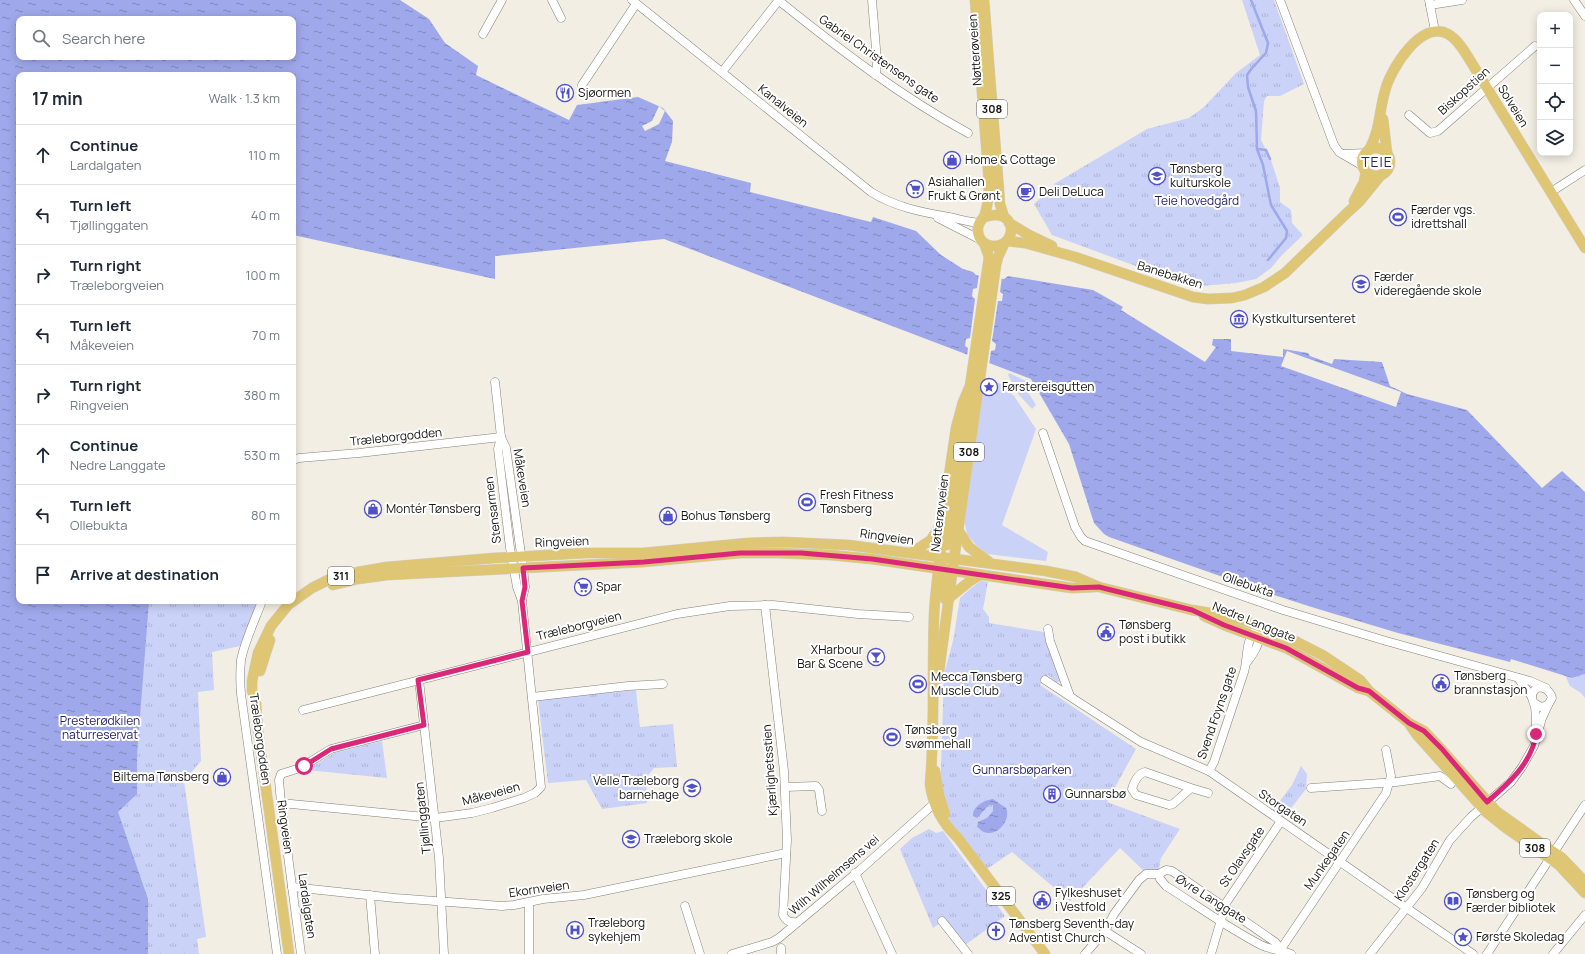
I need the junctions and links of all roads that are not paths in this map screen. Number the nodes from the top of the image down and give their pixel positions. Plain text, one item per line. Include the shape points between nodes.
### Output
1 (502, 0) edge
2 (552, 0) edge
3 (779, 0) edge
4 (872, 0) edge
5 (975, 0) edge
6 (984, 0) edge
7 (1280, 0) edge
8 (1462, 0) edge
9 (1574, 0) edge
10 (634, 2) edge
11 (1429, 3) edge
12 (1585, 16) edge
13 (561, 18) dead end
14 (1435, 31) junction
15 (482, 34) dead end
16 (1534, 46) dead end
17 (722, 72) junction
18 (876, 75) junction
19 (582, 85) dead end
20 (1487, 88) junction
21 (1381, 111) junction
22 (1409, 115) dead end
23 (968, 133) dead end
24 (1368, 151) junction
25 (1387, 153) junction
26 (1343, 154) junction
27 (1364, 168) junction
28 (1585, 170) edge
29 (1381, 175) junction
30 (1551, 192) junction
31 (1348, 212) junction
32 (928, 214) junction
33 (982, 220) junction
34 (1007, 220) junction
35 (983, 241) junction
36 (1005, 242) junction
37 (1585, 248) edge
38 (1076, 257) junction
39 (992, 265) junction
40 (976, 374) junction
41 (495, 382) dead end
42 (970, 386) junction
43 (1043, 433) dead end
44 (501, 437) junction
45 (296, 460) edge
46 (942, 523) junction
47 (958, 530) junction
48 (911, 553) junction
49 (522, 556) junction
50 (511, 557) junction
51 (947, 558) junction
52 (989, 562) junction
53 (518, 568) junction
54 (944, 570) junction
55 (980, 575) junction
56 (1099, 587) junction
57 (950, 597) junction
58 (296, 599) edge
59 (261, 604) edge
60 (291, 604) edge
61 (765, 605) junction
62 (1192, 610) junction
63 (946, 613) junction
64 (909, 617) dead end
65 (1260, 626) junction
66 (1048, 629) dead end
67 (1255, 637) junction
68 (528, 652) junction
69 (1518, 678) junction
70 (418, 680) junction
71 (1045, 680) dead end
72 (663, 684) dead end
73 (1546, 688) junction
74 (1369, 691) junction
75 (1070, 696) junction
76 (532, 697) junction
77 (1533, 700) junction
78 (256, 704) junction
79 (1548, 705) junction
80 (303, 710) dead end
81 (934, 713) junction
82 (424, 725) junction
83 (1534, 746) junction
84 (1386, 750) dead end
85 (933, 755) junction
86 (1209, 771) junction
87 (1390, 782) junction
88 (1451, 784) dead end
89 (785, 787) junction
90 (1191, 788) junction
91 (1311, 788) dead end
92 (1208, 793) dead end
93 (939, 795) junction
94 (281, 803) junction
95 (934, 804) junction
96 (1585, 804) edge
97 (1485, 805) junction
98 (822, 811) dead end
99 (435, 818) junction
100 (1282, 821) junction
101 (958, 838) junction
102 (786, 853) junction
103 (1551, 854) junction
104 (1341, 862) junction
105 (855, 873) junction
106 (1159, 874) junction
107 (1585, 882) edge
108 (292, 887) junction
109 (1585, 893) edge
110 (370, 895) junction
111 (442, 901) junction
112 (529, 903) junction
113 (685, 906) dead end
114 (1225, 908) junction
115 (1407, 908) junction
116 (1585, 915) edge
117 (942, 921) dead end
118 (1221, 921) junction
119 (798, 922) junction
120 (1105, 930) junction
121 (1281, 950) junction
122 (277, 954) edge
123 (289, 954) edge
124 (301, 954) edge
125 (375, 954) edge
126 (444, 954) edge
127 (529, 954) edge
128 (700, 954) edge
129 (732, 954) edge
130 (892, 954) edge
131 (968, 954) edge
132 (1045, 954) edge
133 (1086, 954) edge
134 (1142, 954) edge
135 (1211, 954) edge
136 (1291, 954) edge
137 (1370, 954) edge
138 (1473, 954) edge
139 (1487, 954) edge
140 (1553, 954) edge

1 - 15 street
2 - 13 street
3 - 17 street
3 - 18 street, Gabriel Christensens gate
4 - 18 street
5 - 33 main road, Nøtterøveien / 308 via 989,184 989,198
6 - 34 main road, Nøtterøveien / 308 via 1000,204
7 - 26 street via 1330,137
8 - 11 street
9 - 12 street
10 - 17 street, Kanalveien
10 - 19 street
11 - 14 street
14 - 20 main road, Solveien via 1449,34 1457,41
14 - 21 main road, Banebakken via 1423,36 1401,58 1387,84
16 - 20 street, Biskopstien
17 - 32 street, Kanalveien via 871,192 883,200
18 - 23 street, Gabriel Christensens gate
20 - 22 street, Biskopstien via 1434,133 1430,133
20 - 30 main road, Solveien
21 - 24 main road, Banebakken via 1376,137
21 - 25 main road, Banebakken
24 - 25 main road via 1379,148
24 - 26 street
24 - 27 main road, Banebakken via 1363,158
25 - 29 main road, Banebakken via 1390,166
26 - 27 street
27 - 29 main road via 1373,175
27 - 31 main road, Banebakken via 1364,182
28 - 30 street
29 - 31 main road, Banebakken
30 - 37 main road, Solveien
31 - 38 main road, Banebakken via 1277,279 1257,291 1232,298 1193,297
32 - 33 street, Kanalveien
32 - 35 street, Kanalveien
33 - 34 main road via 993,214
33 - 35 main road, 308 via 978,232
34 - 36 main road, 308 via 1011,232
34 - 38 main road, Banebakken via 1028,235
35 - 36 main road via 994,246
35 - 39 main road, 308
36 - 38 main road, Banebakken via 1025,243
36 - 39 main road, 308
39 - 40 main road, 308
40 - 42 main road, Nøtterøyveien / 308
40 - 47 main road, Nøtterøyveien / 308
41 - 44 street, Måkeveien
42 - 46 main road, Nøtterøyveien / 308 via 957,423
42 - 51 main road, Nøtterøyveien / 308 via 947,542
43 - 69 street, Ollebukta via 1075,527 1085,541 1283,610
44 - 45 street, Træleborgodden
44 - 49 street, Måkeveien via 506,448
44 - 50 street, Stensarmen via 498,449
46 - 48 main road, 308 via 931,540
46 - 51 main road, Nøtterøyveien / 308
47 - 51 main road, Nøtterøyveien / 308
47 - 52 main road, 308 via 969,547
48 - 49 main road, Ringveien / 311 via 848,545 784,542 643,553
48 - 51 main road, Ringveien / 311
49 - 50 main road, Ringveien / 311
49 - 53 street, Måkeveien
50 - 53 street, Måkeveien
50 - 58 main road, Ringveien / 311 via 364,570 337,577 312,588
51 - 52 main road, Nedre Langgate / 308
51 - 54 main road, Nøtterøyveien / 325
51 - 54 main road, 325
52 - 56 main road, Nedre Langgate / 308 via 1076,577
53 - 54 main road, Ringveien / 311 via 770,553 848,556
53 - 68 street, Måkeveien via 525,587 522,601
53 - 78 main road, Ringveien / 311 via 372,577 344,582 322,590 293,610 272,637 262,662
54 - 55 main road, Nedre Langgate / 308
54 - 57 main road, 325
54 - 63 main road, 325
54 - 81 main road, 325 via 935,592
55 - 56 main road, Nedre Langgate / 308 via 1072,588
55 - 57 main road
56 - 62 main road, Nedre Langgate / 308
57 - 63 main road, 325
59 - 122 street, Træleborgodden via 244,652 240,674
60 - 78 main road, Ringveien / 311 via 271,626 255,660 252,690
61 - 64 street, Træleborgveien
61 - 68 street, Træleborgveien via 730,606 677,614
61 - 89 street, Kjærlighetsstien
62 - 65 main road, Nedre Langgate / 308 via 1228,616
62 - 67 main road, Nedre Langgate / 308
63 - 81 main road, 325
65 - 67 street
65 - 74 main road, Nedre Langgate / 308 via 1295,640 1328,658 1360,680
66 - 75 street
67 - 74 main road, Nedre Langgate / 308 via 1286,648 1358,688
67 - 86 street, Svend Foyns gate via 1248,644 1247,662
68 - 70 street, Træleborgveien
68 - 76 street, Måkeveien
69 - 73 street, Ollebukta
69 - 77 street
70 - 80 street, Træleborgveien
70 - 82 street, Tjøllinggaten
71 - 75 street, Storgaten
72 - 76 street
73 - 77 street via 1536,689 1533,692
73 - 79 street via 1552,696
74 - 97 main road, Nedre Langgate / 308 via 1409,723 1424,731 1442,749
75 - 86 street, Storgaten via 1141,742
76 - 99 street, Måkeveien via 541,787 524,798 492,808
77 - 79 street via 1541,707
77 - 83 street via 1536,718
78 - 123 main road, Ringveien / 311
79 - 83 street
81 - 85 main road, 325
82 - 94 street, Lardalgaten via 331,749 300,768 281,774
82 - 99 street, Tjøllinggaten
83 - 97 street via 1511,782
84 - 87 street, Munkegaten via 1390,764
85 - 93 main road, 325
85 - 95 main road, 325 via 930,784
86 - 100 street, Storgaten
87 - 88 street via 1440,776
87 - 91 street
87 - 104 street, Munkegaten via 1378,807
89 - 98 street via 818,787
89 - 102 street, Kjærlighetsstien
90 - 90 street via 1169,805 1136,795 1132,789 1140,773 1145,772
90 - 92 street
93 - 95 street, Wilh Wilhelmsens vei
93 - 101 main road, 325 via 944,812
94 - 99 street, Måkeveien
94 - 108 street, Lardalgaten
95 - 101 main road, 325 via 946,826
95 - 105 street, Wilh Wilhelmsens vei
96 - 103 street
97 - 103 main road, Nedre Langgate / 308
97 - 115 street, Klostergaten via 1450,840
99 - 111 street, Tjøllinggaten
100 - 104 street, Storgaten
100 - 114 street, St Olavsgate
101 - 132 main road, 325
102 - 112 street, Ekornveien via 584,895
102 - 119 street, Kjærlighetsstien via 783,915 792,923
103 - 107 main road, Nedre Langgate / 308 via 1568,863
103 - 109 main road, Nedre Langgate / 308
103 - 139 street
104 - 115 street, Storgaten
104 - 121 street, Munkegaten
105 - 119 street, Wilh Wilhelmsens vei
105 - 130 street
106 - 114 street, Øvre Langgate via 1166,870 1172,871
106 - 118 street, Øvre Langgate via 1166,886
106 - 120 street via 1146,874 1139,880
108 - 110 street, Ekornveien
108 - 124 street, Lardalgaten
110 - 111 street, Ekornveien
110 - 125 street
111 - 112 street, Ekornveien via 502,906
111 - 126 street, Tjøllinggaten
112 - 127 street
113 - 128 street
114 - 118 street, St Olavsgate
114 - 121 street, Øvre Langgate via 1275,942
115 - 137 street, Klostergaten
115 - 138 street, Storgaten
116 - 140 street
117 - 131 street
118 - 121 street, Øvre Langgate via 1262,945 1273,950
118 - 135 street, St Olavsgate
119 - 129 street, Wilh Wilhelmsens vei via 772,942
120 - 133 street
120 - 134 street
121 - 136 street, Øvre Langgate

